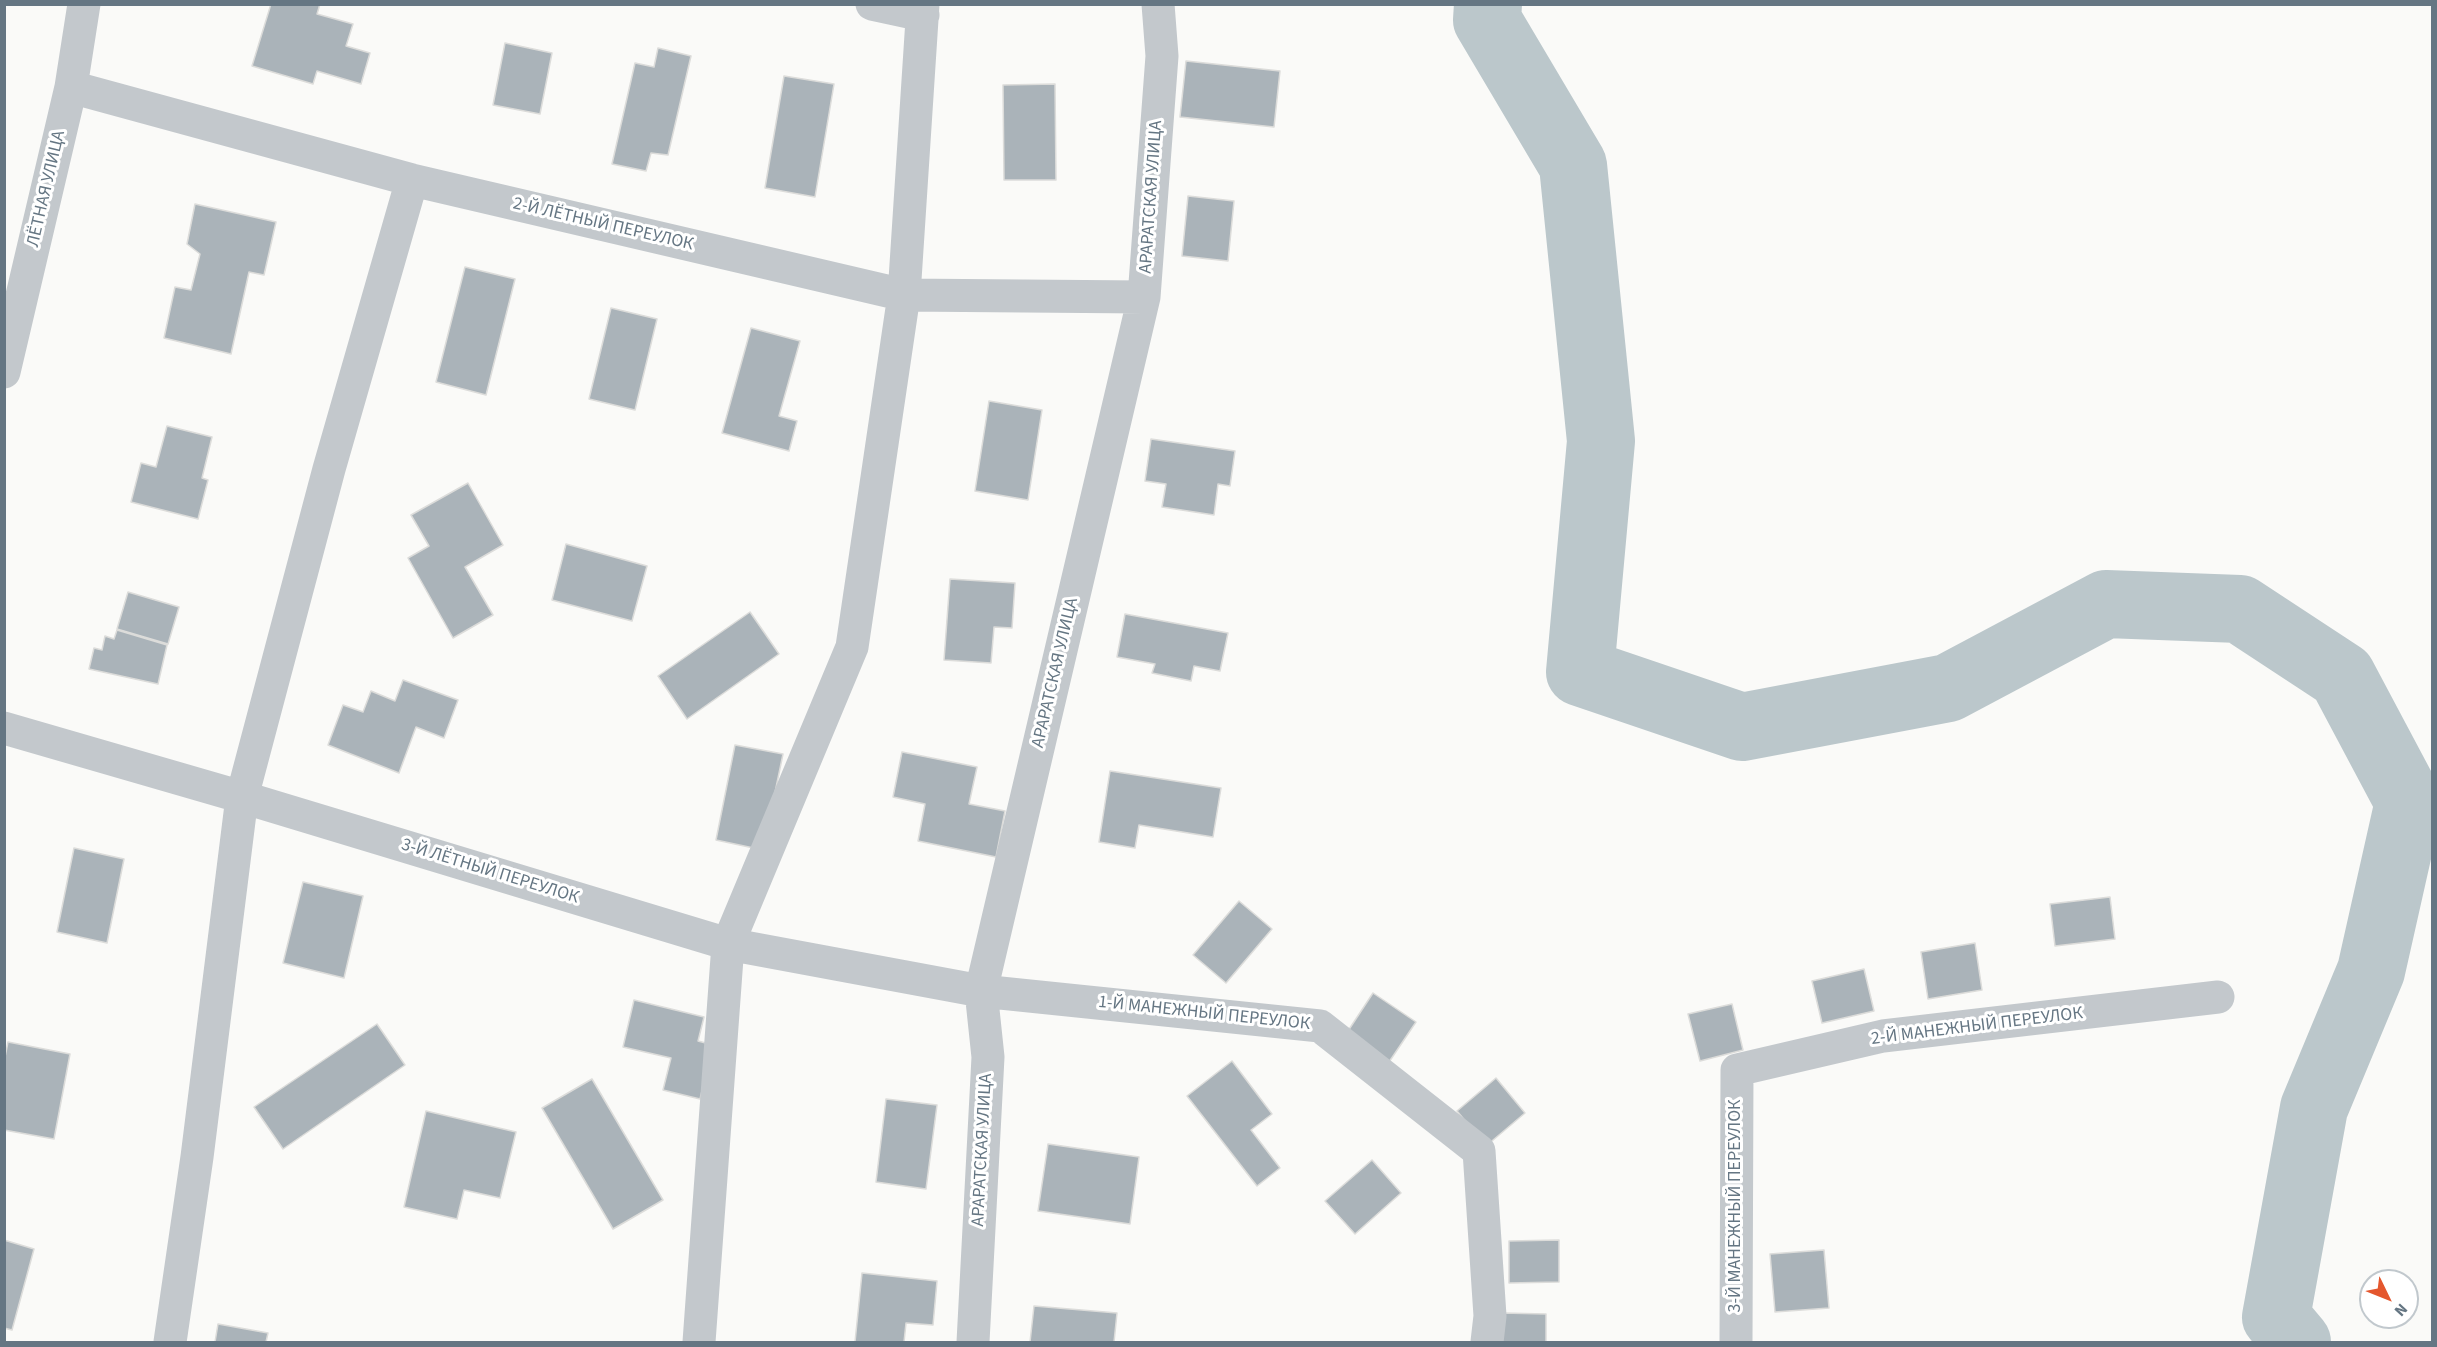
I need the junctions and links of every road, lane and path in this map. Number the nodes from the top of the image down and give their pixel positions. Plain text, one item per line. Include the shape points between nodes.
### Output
1 (84, 4) edge
2 (872, 4) edge
3 (1158, 4) edge
4 (923, 10) edge
5 (71, 87) junction
6 (412, 180) junction
7 (904, 295) junction
8 (1144, 297) junction
9 (4, 372) edge
10 (4, 728) edge
11 (242, 797) junction
12 (728, 944) junction
13 (981, 991) junction
14 (2218, 997) dead end
15 (1737, 1070) joint
16 (170, 1342) edge
17 (699, 1342) edge
18 (973, 1342) edge
19 (1487, 1342) edge
20 (1736, 1342) edge

1 - 5 street, ЛЁТНАЯ УЛИЦА
2 - 4 street
3 - 8 street, АРАРАТСКАЯ УЛИЦА via 1162,56
4 - 7 street
5 - 6 street, 2-Й ЛЁТНЫЙ ПЕРЕУЛОК
5 - 9 street, ЛЁТНАЯ УЛИЦА
6 - 7 street, 2-Й ЛЁТНЫЙ ПЕРЕУЛОК
6 - 11 street via 329,469
7 - 8 street, 2-Й ЛЁТНЫЙ ПЕРЕУЛОК
7 - 12 street via 852,647
8 - 13 street, АРАРАТСКАЯ УЛИЦА
10 - 11 street, 3-Й ЛЁТНЫЙ ПЕРЕУЛОК
11 - 12 street, 3-Й ЛЁТНЫЙ ПЕРЕУЛОК
11 - 16 street
12 - 13 street, 3-Й ЛЁТНЫЙ ПЕРЕУЛОК
12 - 17 street
13 - 18 street, АРАРАТСКАЯ УЛИЦА via 988,1057
13 - 19 street, 1-Й МАНЕЖНЫЙ ПЕРЕУЛОК via 1320,1026 1479,1151 1490,1316
14 - 15 street, 2-Й МАНЕЖНЫЙ ПЕРЕУЛОК via 1883,1036
15 - 20 street, 3-Й МАНЕЖНЫЙ ПЕРЕУЛОК

